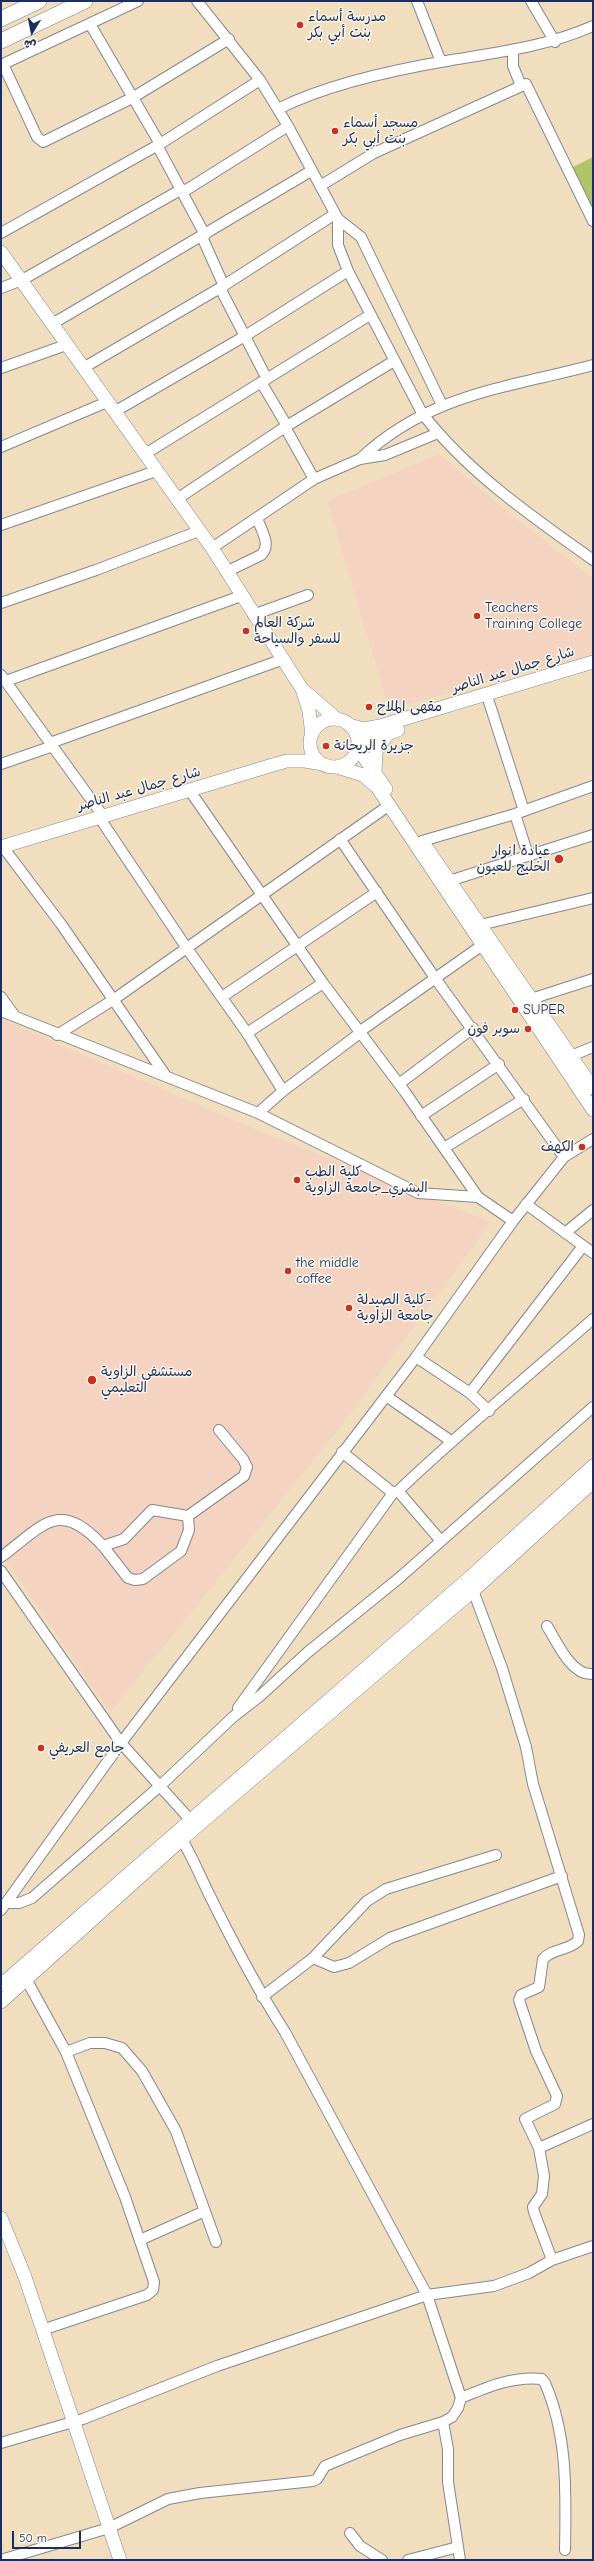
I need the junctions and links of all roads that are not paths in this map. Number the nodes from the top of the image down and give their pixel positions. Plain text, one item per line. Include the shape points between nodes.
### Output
1 (38, 1) edge
2 (85, 1) edge
3 (138, 1) edge
4 (197, 1) edge
5 (417, 1) edge
6 (532, 1) edge
7 (1, 19) edge
8 (90, 24) junction
9 (593, 26) edge
10 (229, 39) junction
11 (1, 41) edge
12 (555, 42) junction
13 (513, 50) junction
14 (441, 62) junction
15 (2, 64) edge
16 (260, 80) junction
17 (521, 86) junction
18 (132, 98) junction
19 (278, 109) junction
20 (288, 126) junction
21 (159, 144) junction
22 (311, 171) junction
23 (320, 186) junction
24 (182, 191) junction
25 (336, 217) junction
26 (593, 221) edge
27 (1, 233) edge
28 (203, 236) junction
29 (1, 252) edge
30 (348, 271) junction
31 (22, 280) junction
32 (222, 287) junction
33 (1, 288) edge
34 (370, 315) junction
35 (52, 324) junction
36 (245, 336) junction
37 (66, 345) junction
38 (394, 361) junction
39 (593, 365) edge
40 (1, 368) edge
41 (83, 368) junction
42 (264, 381) junction
43 (442, 404) junction
44 (111, 407) junction
45 (422, 413) junction
46 (286, 427) junction
47 (438, 433) junction
48 (1, 447) edge
49 (145, 454) junction
50 (360, 459) junction
51 (156, 471) junction
52 (314, 479) junction
53 (176, 499) junction
54 (257, 518) junction
55 (1, 525) edge
56 (199, 531) junction
57 (212, 548) junction
58 (593, 560) edge
59 (226, 572) junction
60 (308, 595) dead end
61 (241, 596) junction
62 (1, 603) edge
63 (253, 615) junction
64 (282, 660) junction
65 (593, 662) edge
66 (593, 670) edge
67 (4, 682) edge
68 (302, 688) junction
69 (489, 702) junction
70 (344, 723) junction
71 (388, 733) junction
72 (311, 737) junction
73 (52, 744) junction
74 (357, 745) junction
75 (286, 761) junction
76 (1, 764) edge
77 (323, 764) junction
78 (337, 767) junction
79 (375, 772) junction
80 (593, 786) edge
81 (190, 791) junction
82 (388, 806) junction
83 (519, 812) junction
84 (101, 816) junction
85 (593, 835) edge
86 (340, 838) junction
87 (422, 841) junction
88 (2, 847) edge
89 (528, 854) junction
90 (449, 881) junction
91 (377, 892) junction
92 (262, 894) junction
93 (593, 898) edge
94 (480, 925) junction
95 (297, 946) junction
96 (481, 946) junction
97 (186, 947) junction
98 (435, 978) junction
99 (593, 979) edge
100 (323, 983) junction
101 (1, 997) edge
102 (222, 997) junction
103 (531, 999) junction
104 (112, 1000) junction
105 (1, 1011) edge
106 (15, 1016) junction
107 (473, 1028) junction
108 (360, 1032) junction
109 (248, 1033) junction
110 (58, 1035) junction
111 (593, 1047) edge
112 (571, 1056) junction
113 (499, 1064) junction
114 (167, 1076) junction
115 (398, 1084) junction
116 (593, 1088) edge
117 (283, 1091) junction
118 (524, 1099) junction
119 (593, 1110) edge
120 (258, 1113) junction
121 (421, 1116) junction
122 (593, 1139) edge
123 (444, 1148) junction
124 (564, 1157) junction
125 (478, 1197) junction
126 (526, 1204) junction
127 (593, 1210) edge
128 (513, 1221) junction
129 (565, 1233) junction
130 (583, 1246) junction
131 (593, 1253) edge
132 (593, 1319) edge
133 (416, 1357) junction
134 (470, 1393) junction
135 (386, 1396) junction
136 (593, 1407) edge
137 (489, 1411) junction
138 (219, 1430) dead end
139 (451, 1441) junction
140 (342, 1452) junction
141 (593, 1466) edge
142 (593, 1482) edge
143 (395, 1492) junction
144 (188, 1516) junction
145 (441, 1541) junction
146 (103, 1546) junction
147 (1, 1557) edge
148 (1, 1571) edge
149 (471, 1585) junction
150 (548, 1626) dead end
151 (593, 1674) edge
152 (232, 1717) junction
153 (121, 1743) junction
154 (161, 1785) junction
155 (194, 1823) junction
156 (179, 1836) junction
157 (496, 1854) dead end
158 (562, 1876) junction
159 (4, 1907) edge
160 (313, 1958) junction
161 (26, 1979) junction
162 (1, 1985) edge
163 (262, 1997) junction
164 (1, 2002) edge
165 (66, 2052) junction
166 (593, 2124) edge
167 (539, 2148) junction
168 (205, 2211) junction
169 (1, 2218) edge
170 (140, 2240) junction
171 (216, 2242) dead end
172 (592, 2249) edge
173 (552, 2260) junction
174 (427, 2295) junction
175 (42, 2330) junction
176 (461, 2398) junction
177 (443, 2422) junction
178 (72, 2423) junction
179 (1, 2443) edge
180 (109, 2528) junction
181 (350, 2533) dead end
182 (458, 2547) junction
183 (565, 2550) dead end
184 (24, 2557) edge
185 (1, 2560) edge
186 (120, 2560) edge
187 (382, 2560) edge
188 (408, 2560) edge
189 (460, 2560) edge

1 - 7 highway
2 - 11 highway
3 - 8 street
4 - 10 street
5 - 14 street
6 - 12 street
8 - 15 street
8 - 18 street
9 - 12 street
10 - 16 street
10 - 18 street
12 - 13 street
13 - 14 street
13 - 17 street via 513,66
14 - 19 street via 316,93
15 - 18 street via 40,142
16 - 19 street
16 - 21 street
17 - 23 street via 374,153
17 - 26 street via 528,86
18 - 21 street
19 - 20 street
20 - 22 street
20 - 24 street
21 - 24 street
21 - 27 street
22 - 23 street
22 - 28 street
23 - 25 street
24 - 28 street
24 - 31 street
25 - 30 street via 338,245
25 - 32 street
25 - 43 street via 361,237
28 - 32 street
28 - 35 street
29 - 31 main road
30 - 34 street
30 - 36 street
31 - 33 street
31 - 35 main road
32 - 36 street
32 - 41 street
34 - 38 street
34 - 42 street
35 - 37 main road
36 - 42 street
36 - 44 street
37 - 40 street
37 - 41 main road
38 - 45 street
38 - 46 street
39 - 43 street
41 - 44 main road
42 - 46 street
42 - 49 street
43 - 45 street
44 - 48 street
44 - 49 main road
45 - 47 street
45 - 50 street via 389,434
46 - 52 street
46 - 53 street
47 - 50 street via 384,455
47 - 58 street via 502,492
49 - 51 main road
50 - 52 street
51 - 53 main road
51 - 55 street
52 - 54 street
53 - 56 main road
54 - 57 street
54 - 59 street via 267,545 266,551
56 - 57 main road
56 - 62 street
57 - 59 main road
59 - 61 main road
60 - 63 street
61 - 63 main road
61 - 67 street
63 - 64 main road
64 - 68 main road
64 - 73 street
65 - 70 main road, شارع جمال عبد الناصر via 380,726 364,729
66 - 69 main road, شارع جمال عبد الناصر
67 - 73 street
68 - 70 main road
68 - 72 main road via 309,711
69 - 71 main road, شارع جمال عبد الناصر
69 - 83 street
70 - 72 main road via 322,723
70 - 74 main road via 356,736
71 - 74 main road, شارع جمال عبد الناصر
71 - 79 main road via 376,751
72 - 75 main road, شارع جمال عبد الناصر via 300,752
72 - 77 main road via 313,754
73 - 76 street
73 - 84 street
74 - 78 main road via 352,759
74 - 79 main road
75 - 77 main road, شارع جمال عبد الناصر
75 - 81 main road, شارع جمال عبد الناصر
77 - 78 main road
78 - 82 main road via 354,771 370,781
79 - 87 main road
80 - 83 street
81 - 84 main road, شارع جمال عبد الناصر
81 - 92 street
82 - 86 street
82 - 96 main road
83 - 87 street
83 - 89 street
84 - 88 main road, شارع جمال عبد الناصر
84 - 97 street
85 - 89 street
86 - 91 street
86 - 92 street
87 - 90 main road
88 - 104 street via 61,924
89 - 90 street
90 - 94 main road
91 - 95 street
91 - 98 street
92 - 95 street
92 - 97 street
93 - 94 street
94 - 103 main road
95 - 100 street
95 - 102 street
96 - 98 street
96 - 119 main road
97 - 102 street
97 - 104 street
98 - 107 street
98 - 108 street
99 - 103 street
100 - 108 street
100 - 109 street
101 - 106 street
102 - 109 street
103 - 112 main road
104 - 110 street
104 - 114 street
105 - 106 street
106 - 110 street
107 - 113 street
107 - 115 street
108 - 115 street
108 - 117 street
109 - 117 street
110 - 114 street
111 - 112 street
112 - 116 main road
113 - 118 street
113 - 121 street
114 - 120 street
115 - 121 street
117 - 120 street
118 - 123 street
118 - 124 street
120 - 125 street via 418,1193
121 - 123 street
122 - 124 street
123 - 125 street
124 - 126 street
125 - 128 street
126 - 128 street
126 - 129 street
127 - 129 street
128 - 133 street
129 - 130 street
130 - 131 street
130 - 134 street
132 - 137 street
133 - 134 street
133 - 135 street
134 - 137 street
135 - 139 street
135 - 140 street
136 - 145 street
137 - 139 street
138 - 144 street via 243,1459 247,1467 244,1476
139 - 143 street
140 - 143 street
140 - 153 street
141 - 149 main road
142 - 149 main road
143 - 145 street
143 - 152 street
144 - 146 street via 152,1510 124,1539
144 - 146 street via 188,1530 181,1551 143,1579 128,1578
145 - 152 street
146 - 147 street via 82,1525 72,1520 55,1519
148 - 153 street
149 - 155 main road
149 - 158 street via 526,1747 533,1784
150 - 151 street via 571,1663 587,1675
152 - 154 street
153 - 154 street
153 - 159 street
154 - 155 street
154 - 159 street via 32,1898
155 - 156 main road
156 - 161 main road
156 - 162 main road
156 - 163 street
157 - 160 street via 386,1889 367,1901
158 - 160 street via 390,1938 349,1963 334,1966
158 - 167 street via 578,1928 578,1941 574,1945 547,1954 543,1959 539,1987 521,1994 519,2000 536,2050 557,2096 554,2104 525,2119
160 - 163 street
161 - 164 main road
161 - 165 street
163 - 174 street via 285,2032
165 - 168 street via 90,2043 105,2043 122,2048 142,2071 176,2131
165 - 170 street
166 - 167 street
167 - 173 street via 544,2188 533,2207
168 - 170 street
168 - 171 street
169 - 175 main road via 25,2277
170 - 175 street via 154,2282 153,2290 147,2295
172 - 173 street
173 - 174 street via 529,2273 494,2286
174 - 176 street
174 - 178 street via 218,2366
175 - 178 main road
176 - 177 street via 452,2417
176 - 183 street via 492,2384 542,2379 559,2421 566,2476
177 - 180 street via 400,2435 325,2466 318,2479 313,2481 200,2493 168,2499
177 - 182 street via 448,2449 448,2482
178 - 179 street
178 - 180 main road
180 - 184 street
180 - 186 main road
181 - 187 street via 360,2546
182 - 188 street
182 - 189 street
184 - 185 street

